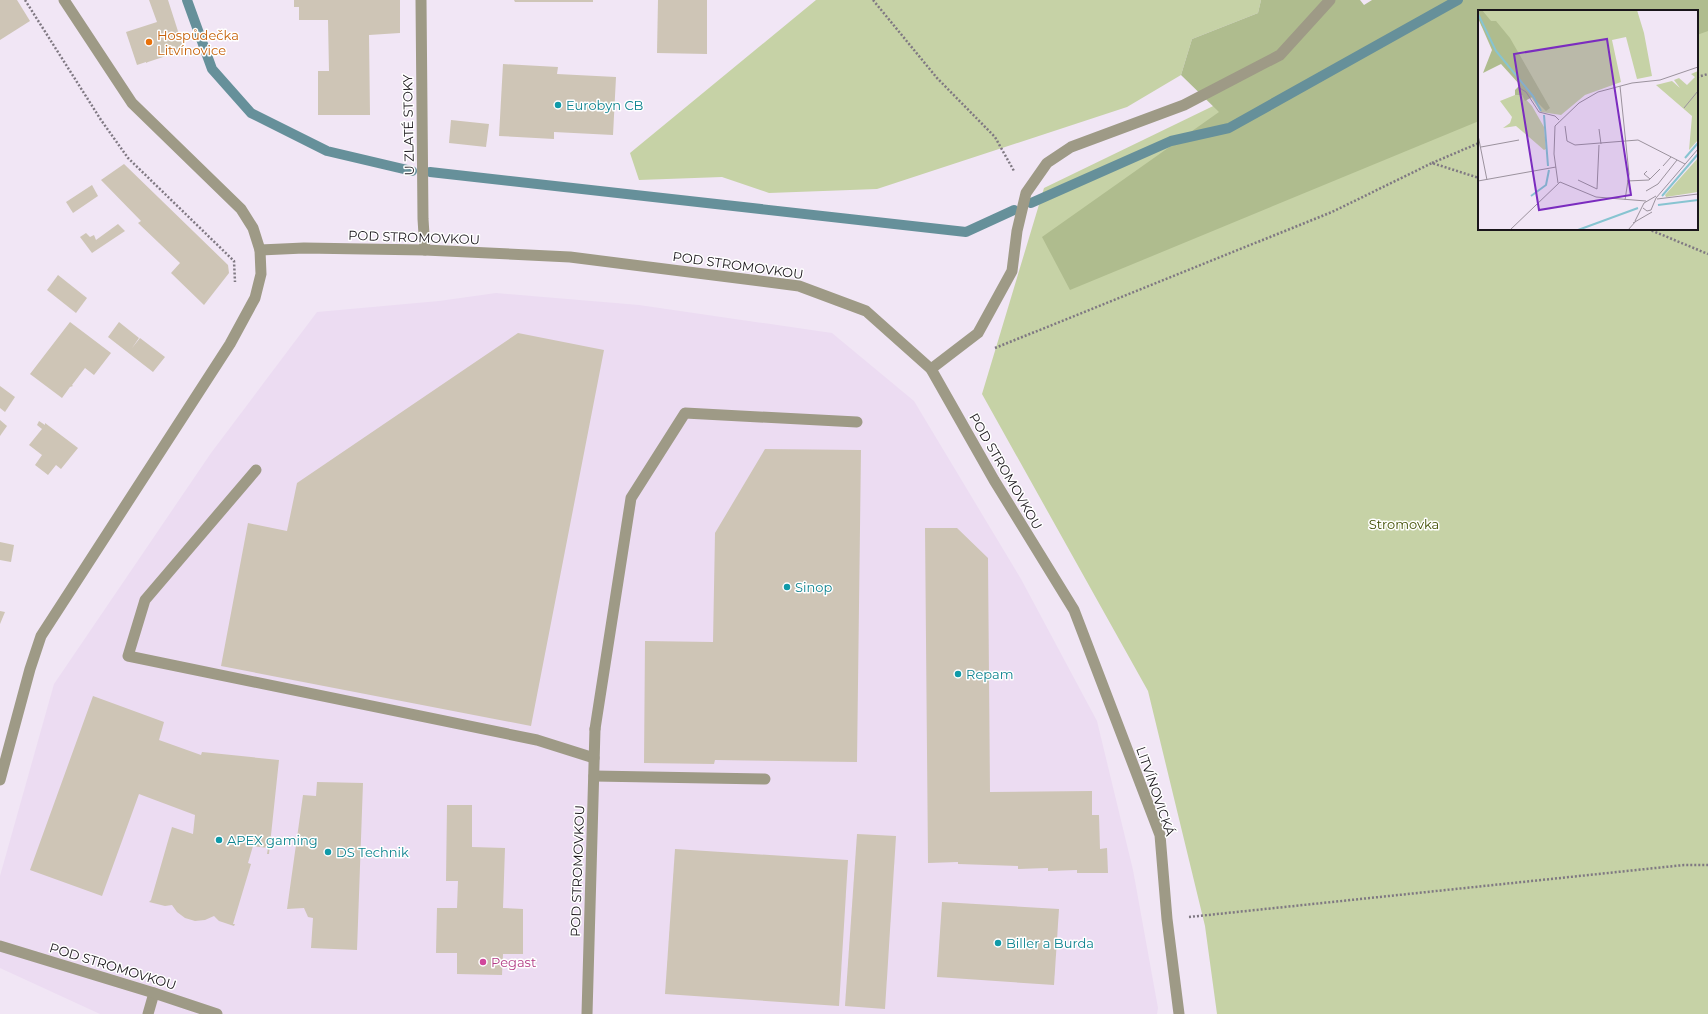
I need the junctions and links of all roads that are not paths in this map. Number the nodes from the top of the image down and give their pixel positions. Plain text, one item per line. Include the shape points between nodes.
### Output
1 (64, 0) edge
2 (421, 0) edge
3 (1330, 0) edge
4 (260, 250) junction
5 (425, 250) junction
6 (931, 369) junction
7 (857, 422) dead end
8 (256, 470) dead end
9 (1074, 610) joint
10 (594, 758) junction
11 (594, 776) junction
12 (766, 779) dead end
13 (0, 780) edge
14 (0, 946) edge
15 (154, 993) junction
16 (148, 1014) edge
17 (216, 1014) edge
18 (588, 1014) edge
19 (1179, 1014) edge

1 - 4 street via 132,103 241,209 253,228
2 - 5 street, U ZLATÉ STOKY
3 - 6 street via 1280,55 1184,105 1071,147 1047,163 1026,193 1016,231 1012,271 978,333
4 - 5 street, POD STROMOVKOU
4 - 13 street via 261,274 255,298 230,344 41,636
5 - 6 street, POD STROMOVKOU via 570,257 798,286 866,311
6 - 9 street, POD STROMOVKOU via 994,480
7 - 10 street, POD STROMOVKOU via 685,413 631,498 595,728
8 - 10 street via 145,600 128,656 537,740
9 - 19 street, LITVÍNOVICKÁ via 1160,835
10 - 11 street, POD STROMOVKOU
11 - 12 street
11 - 18 street, POD STROMOVKOU
14 - 15 street, POD STROMOVKOU
15 - 16 street
15 - 17 street, POD STROMOVKOU

